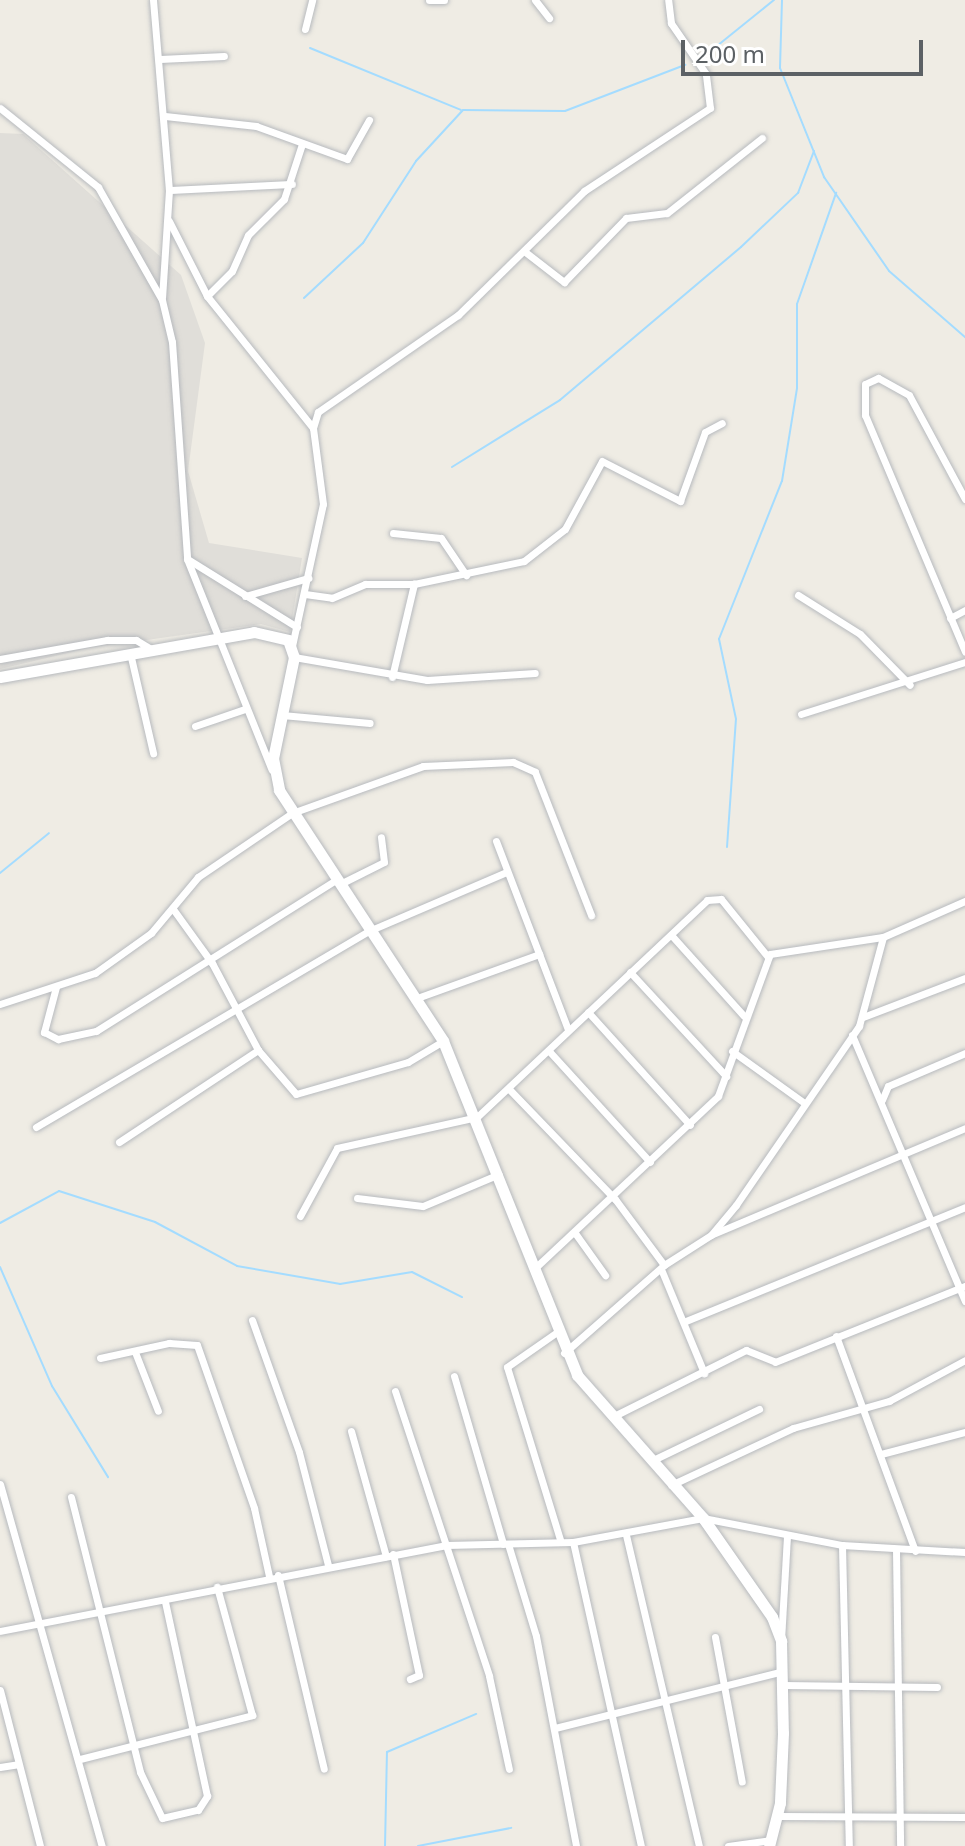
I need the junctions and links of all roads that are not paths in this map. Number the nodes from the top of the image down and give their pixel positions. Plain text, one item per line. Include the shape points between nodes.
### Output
1 (153, 0) edge
2 (312, 0) edge
3 (429, 0) edge
4 (444, 0) edge
5 (535, 0) edge
6 (668, 0) edge
7 (549, 18) dead end
8 (305, 29) dead end
9 (224, 56) dead end
10 (160, 59) junction
11 (0, 108) edge
12 (165, 116) junction
13 (369, 120) dead end
14 (762, 138) dead end
15 (302, 144) junction
16 (292, 184) junction
17 (169, 190) junction
18 (168, 217) junction
19 (524, 251) junction
20 (207, 296) junction
21 (162, 300) junction
22 (722, 423) dead end
23 (313, 428) junction
24 (965, 499) edge
25 (393, 533) dead end
26 (187, 559) junction
27 (466, 575) junction
28 (308, 578) junction
29 (414, 584) junction
30 (305, 594) junction
31 (798, 595) dead end
32 (245, 596) junction
33 (965, 610) edge
34 (950, 618) junction
35 (297, 627) junction
36 (221, 638) junction
37 (151, 649) junction
38 (293, 652) junction
39 (965, 652) edge
40 (130, 653) junction
41 (0, 659) edge
42 (965, 662) edge
43 (535, 673) dead end
44 (0, 677) edge
45 (392, 677) junction
46 (910, 685) junction
47 (245, 709) junction
48 (801, 714) dead end
49 (282, 715) junction
50 (370, 723) dead end
51 (195, 726) dead end
52 (153, 753) dead end
53 (272, 770) junction
54 (292, 813) junction
55 (381, 837) dead end
56 (496, 841) dead end
57 (506, 872) junction
58 (338, 882) junction
59 (965, 901) edge
60 (173, 909) junction
61 (591, 915) dead end
62 (371, 930) junction
63 (673, 937) junction
64 (883, 937) junction
65 (539, 954) junction
66 (768, 957) junction
67 (212, 963) junction
68 (630, 972) junction
69 (965, 978) edge
70 (56, 987) junction
71 (417, 998) junction
72 (0, 1004) edge
73 (237, 1008) junction
74 (588, 1012) junction
75 (744, 1016) junction
76 (863, 1017) junction
77 (568, 1030) junction
78 (852, 1035) junction
79 (443, 1041) junction
80 (258, 1050) junction
81 (549, 1051) junction
82 (732, 1051) junction
83 (965, 1053) edge
84 (726, 1076) junction
85 (872, 1080) junction
86 (888, 1086) junction
87 (509, 1089) junction
88 (882, 1100) junction
89 (803, 1102) junction
90 (477, 1117) junction
91 (690, 1125) junction
92 (36, 1127) dead end
93 (965, 1128) edge
94 (119, 1142) dead end
95 (905, 1155) junction
96 (650, 1162) junction
97 (499, 1174) junction
98 (357, 1198) dead end
99 (615, 1199) junction
100 (965, 1207) edge
101 (300, 1216) dead end
102 (934, 1220) junction
103 (575, 1233) junction
104 (711, 1235) junction
105 (662, 1267) junction
106 (535, 1268) junction
107 (605, 1275) dead end
108 (962, 1287) edge
109 (965, 1301) edge
110 (252, 1320) dead end
111 (686, 1321) junction
112 (557, 1332) junction
113 (836, 1336) junction
114 (135, 1352) junction
115 (564, 1353) junction
116 (100, 1358) dead end
117 (965, 1360) edge
118 (704, 1373) junction
119 (454, 1376) dead end
120 (395, 1391) dead end
121 (863, 1403) junction
122 (759, 1409) dead end
123 (158, 1411) dead end
124 (610, 1418) junction
125 (351, 1431) dead end
126 (965, 1432) edge
127 (881, 1454) junction
128 (649, 1462) junction
129 (0, 1484) edge
130 (671, 1485) junction
131 (71, 1497) dead end
132 (703, 1518) junction
133 (626, 1535) junction
134 (787, 1535) junction
135 (561, 1542) junction
136 (573, 1542) junction
137 (505, 1544) junction
138 (446, 1545) junction
139 (842, 1545) junction
140 (896, 1550) junction
141 (915, 1551) junction
142 (965, 1552) edge
143 (389, 1555) junction
144 (328, 1565) junction
145 (274, 1575) junction
146 (217, 1587) junction
147 (165, 1601) junction
148 (102, 1612) junction
149 (44, 1624) junction
150 (0, 1631) edge
151 (715, 1637) dead end
152 (781, 1641) junction
153 (783, 1671) junction
154 (410, 1679) dead end
155 (724, 1684) junction
156 (845, 1684) junction
157 (783, 1685) junction
158 (897, 1687) junction
159 (937, 1687) dead end
160 (0, 1690) edge
161 (667, 1699) junction
162 (610, 1715) junction
163 (194, 1728) junction
164 (555, 1728) junction
165 (136, 1746) junction
166 (80, 1759) junction
167 (18, 1764) junction
168 (0, 1767) edge
169 (324, 1769) dead end
170 (509, 1769) dead end
171 (742, 1782) dead end
172 (900, 1814) junction
173 (847, 1815) junction
174 (778, 1816) junction
175 (965, 1817) edge
176 (770, 1843) edge
177 (40, 1846) edge
178 (102, 1846) edge
179 (576, 1846) edge
180 (641, 1846) edge
181 (699, 1846) edge
182 (728, 1846) edge
183 (849, 1846) edge
184 (900, 1846) edge

1 - 10 street
2 - 8 street
3 - 4 street
5 - 7 street
6 - 19 street via 671,23 706,74 710,108 584,191
9 - 10 street
10 - 12 street
11 - 21 street via 98,187
12 - 15 street via 256,126
12 - 17 street
13 - 15 street via 354,157
14 - 19 street via 667,213 626,218 564,282
15 - 16 street
16 - 17 street
16 - 20 street via 248,235 223,284
17 - 18 street
18 - 20 street
18 - 21 street
19 - 23 street via 428,340 333,397
20 - 23 street
21 - 26 street via 172,342
22 - 27 street via 705,432 680,501 602,461 551,543 524,561
23 - 28 street via 326,479
24 - 34 street via 909,395 878,378 865,384 865,415
25 - 27 street via 441,538
26 - 32 street
26 - 36 street
27 - 29 street
28 - 30 street
28 - 32 street
29 - 30 street via 365,584 332,598
29 - 45 street
30 - 35 street
31 - 46 street via 860,634
32 - 35 street
33 - 34 street
34 - 39 street
35 - 38 street
36 - 37 street
36 - 38 street via 275,632
36 - 47 street
37 - 40 street
37 - 41 street via 136,640 107,640
38 - 45 street
38 - 49 street
40 - 44 street
40 - 52 street
42 - 46 street
43 - 45 street
46 - 48 street
47 - 51 street
47 - 53 street
49 - 50 street
49 - 53 street
53 - 54 street
54 - 58 street
54 - 60 street via 198,877
54 - 61 street via 399,771 513,762 541,782
55 - 58 street via 384,862
56 - 57 street
57 - 62 street
57 - 65 street
58 - 62 street
58 - 67 street
59 - 64 street
60 - 67 street
60 - 70 street via 95,973
62 - 71 street
62 - 73 street
63 - 66 street via 714,897
63 - 68 street
63 - 75 street
64 - 66 street
64 - 76 street
65 - 71 street
65 - 77 street
66 - 75 street
67 - 70 street via 113,1023 73,1037 44,1032
67 - 73 street
68 - 74 street
68 - 84 street
69 - 76 street
70 - 72 street
71 - 79 street
73 - 80 street
73 - 92 street
74 - 77 street
74 - 91 street
75 - 82 street
76 - 78 street
77 - 81 street
78 - 85 street
78 - 89 street
79 - 80 street via 408,1062 296,1094
79 - 90 street
80 - 94 street
81 - 87 street
81 - 96 street
82 - 84 street
82 - 89 street
83 - 86 street
84 - 91 street
85 - 86 street
85 - 88 street
86 - 88 street
87 - 90 street
87 - 99 street
88 - 95 street
89 - 104 street
90 - 97 street
90 - 101 street via 337,1148
91 - 96 street
93 - 95 street
95 - 102 street
95 - 104 street
96 - 99 street
97 - 98 street via 423,1206
97 - 106 street
99 - 103 street
99 - 105 street
100 - 102 street
102 - 108 street
102 - 111 street
103 - 106 street
103 - 107 street
104 - 105 street
105 - 111 street
105 - 115 street
106 - 112 street
108 - 109 street
108 - 113 street
110 - 144 street via 299,1452
111 - 118 street
112 - 115 street
112 - 135 street via 507,1367
113 - 118 street via 775,1362 751,1349
113 - 121 street
114 - 116 street
114 - 123 street
114 - 145 street via 197,1345
115 - 124 street
117 - 121 street via 889,1401
118 - 124 street
119 - 137 street
120 - 138 street
121 - 127 street
121 - 130 street
122 - 128 street
124 - 128 street
125 - 143 street
126 - 127 street
127 - 141 street
128 - 130 street
129 - 149 street
130 - 132 street
131 - 148 street
132 - 133 street
132 - 134 street
132 - 152 street via 757,1591
133 - 136 street
133 - 161 street
134 - 139 street
134 - 152 street via 788,1618
135 - 136 street
135 - 137 street
136 - 162 street
137 - 138 street
137 - 164 street
138 - 143 street
138 - 170 street via 489,1676
139 - 140 street
139 - 156 street
140 - 141 street
140 - 158 street
141 - 142 street
143 - 144 street
143 - 154 street via 419,1675
144 - 145 street
145 - 146 street
145 - 169 street
146 - 147 street
146 - 163 street via 254,1712
147 - 148 street
147 - 163 street
148 - 149 street
148 - 165 street
149 - 150 street
149 - 166 street
151 - 155 street
152 - 153 street
153 - 155 street
153 - 157 street
155 - 161 street
155 - 171 street
156 - 157 street
156 - 158 street
156 - 173 street
157 - 174 street
158 - 159 street
158 - 172 street
160 - 167 street
161 - 162 street
161 - 181 street
162 - 164 street
162 - 180 street
163 - 165 street
163 - 165 street via 207,1796 198,1810 157,1817
164 - 179 street
165 - 166 street
166 - 178 street
167 - 168 street
167 - 177 street
172 - 173 street
172 - 175 street
172 - 184 street
173 - 174 street
173 - 183 street
174 - 176 street
176 - 182 street

